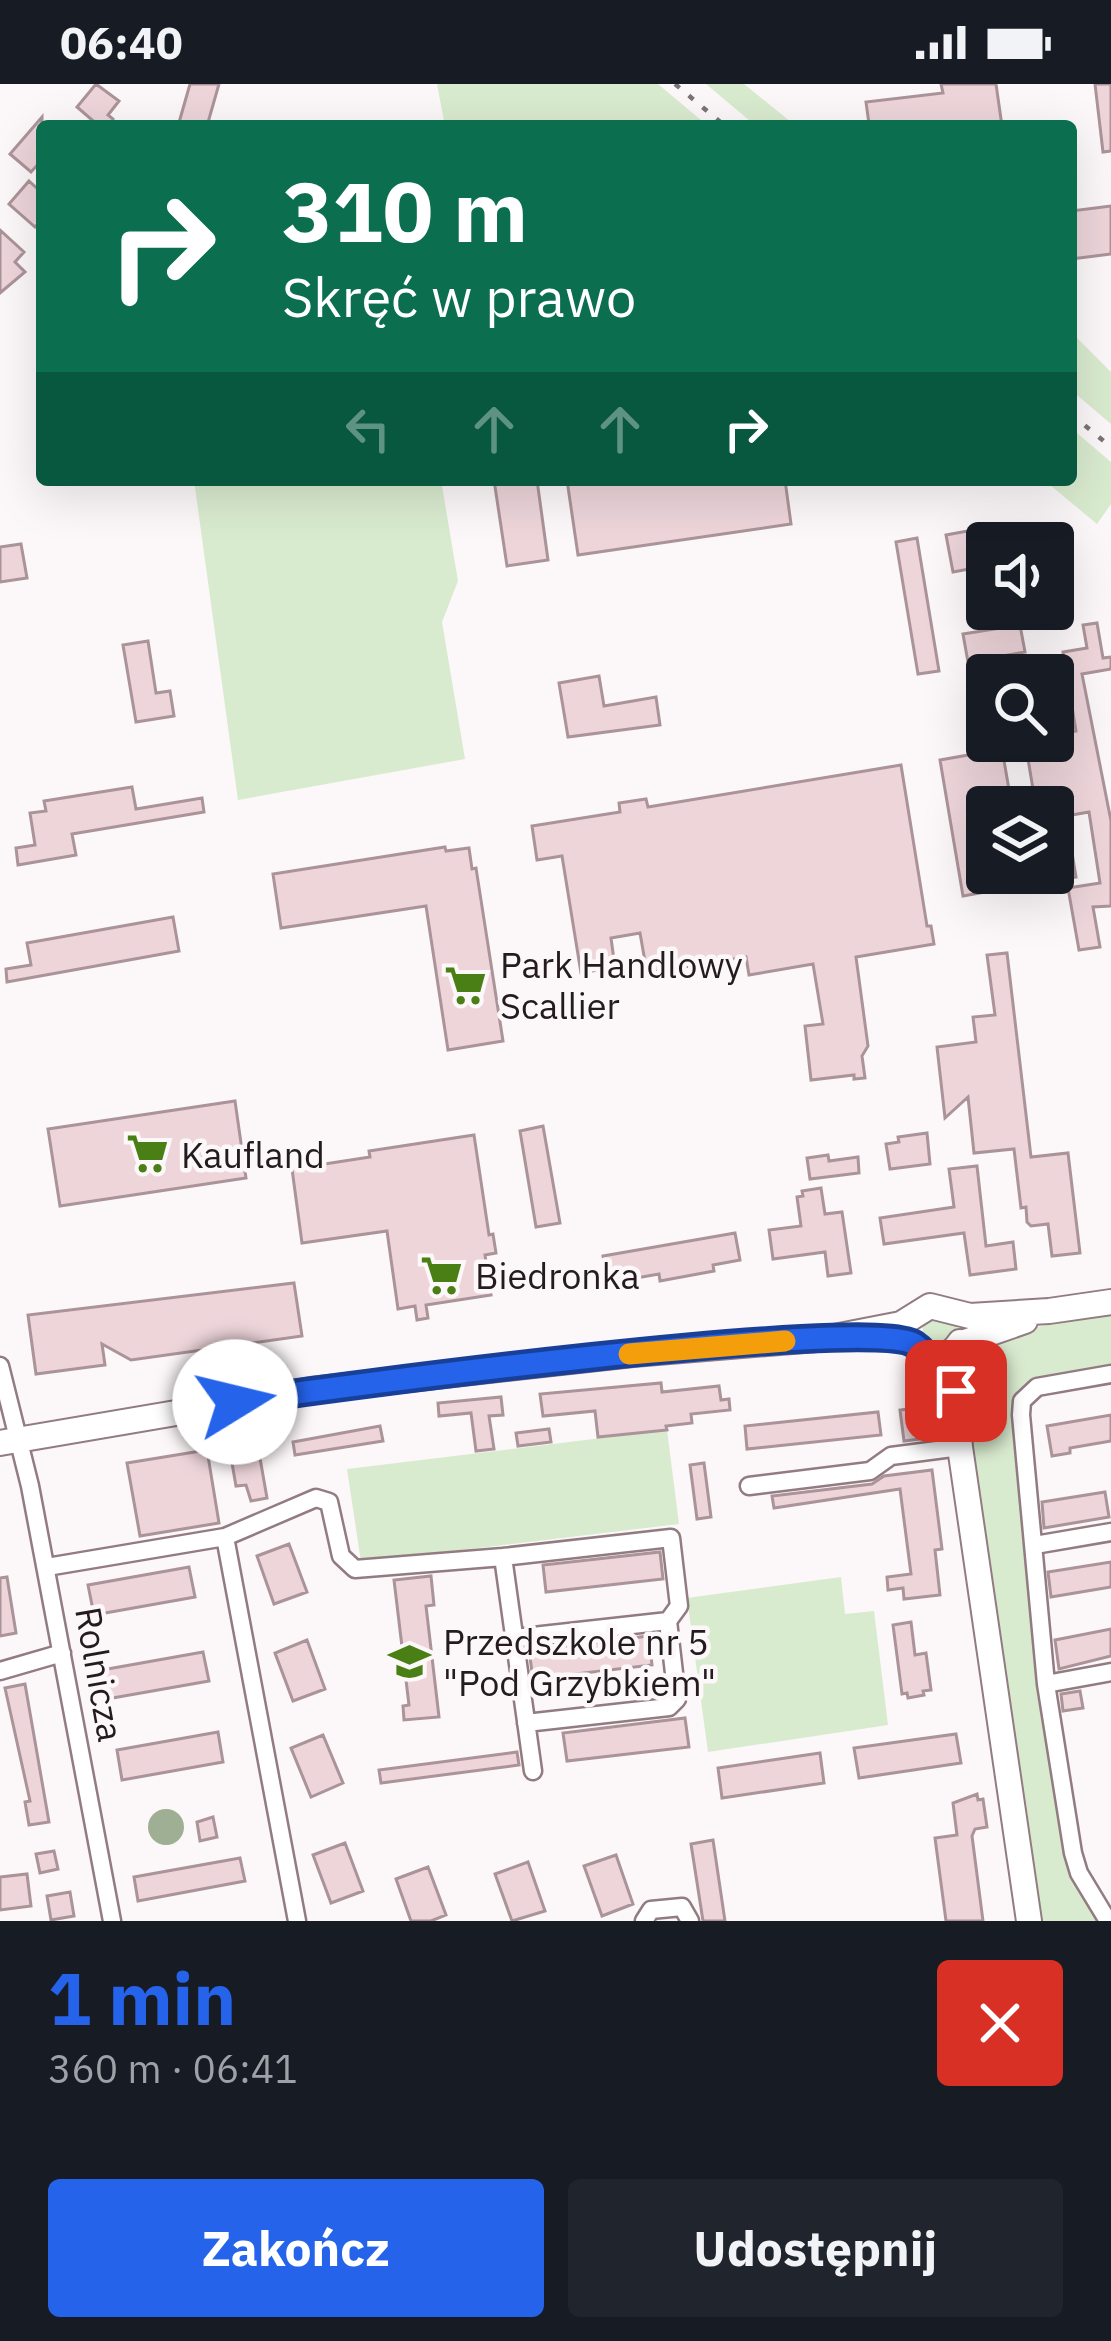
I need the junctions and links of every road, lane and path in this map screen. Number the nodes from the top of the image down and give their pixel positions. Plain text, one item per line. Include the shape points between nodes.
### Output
1 (1111, 1302) edge
2 (1049, 1311) junction
3 (954, 1312) junction
4 (934, 1343) junction
5 (0, 1366) edge
6 (1111, 1374) edge
7 (9, 1441) edge
8 (960, 1447) junction
9 (749, 1486) dead end
10 (1111, 1532) edge
11 (225, 1537) junction
12 (1035, 1545) junction
13 (503, 1557) junction
14 (47, 1567) junction
15 (668, 1621) junction
16 (515, 1638) junction
17 (62, 1653) junction
18 (0, 1671) edge
19 (1111, 1672) edge
20 (1046, 1684) junction
21 (526, 1723) junction
22 (533, 1771) dead end
23 (1109, 1918) edge
24 (112, 1921) edge
25 (297, 1921) edge
26 (644, 1921) edge
27 (690, 1921) edge
28 (1029, 1921) edge

1 - 2 main road
2 - 3 main road
2 - 4 main road
3 - 4 main road via 963,1329
3 - 4 main road via 930,1306
4 - 7 main road via 829,1338 633,1354 325,1388
4 - 8 main road
5 - 7 street, Rolnicza
6 - 12 street via 1047,1384 1022,1401
7 - 14 street, Rolnicza
8 - 9 street via 891,1456 870,1471
8 - 28 main road
10 - 12 street
11 - 13 street via 320,1498 332,1508 344,1561 355,1569
11 - 14 street
11 - 25 street
12 - 20 street
13 - 15 street via 671,1538 679,1606
13 - 16 street
14 - 17 street, Rolnicza
15 - 16 street
15 - 21 street via 677,1699 669,1707
16 - 21 street
17 - 18 street
17 - 24 street, Rolnicza
19 - 20 street
20 - 23 street via 1073,1853
21 - 22 street
26 - 27 street via 650,1910 671,1906 682,1907

